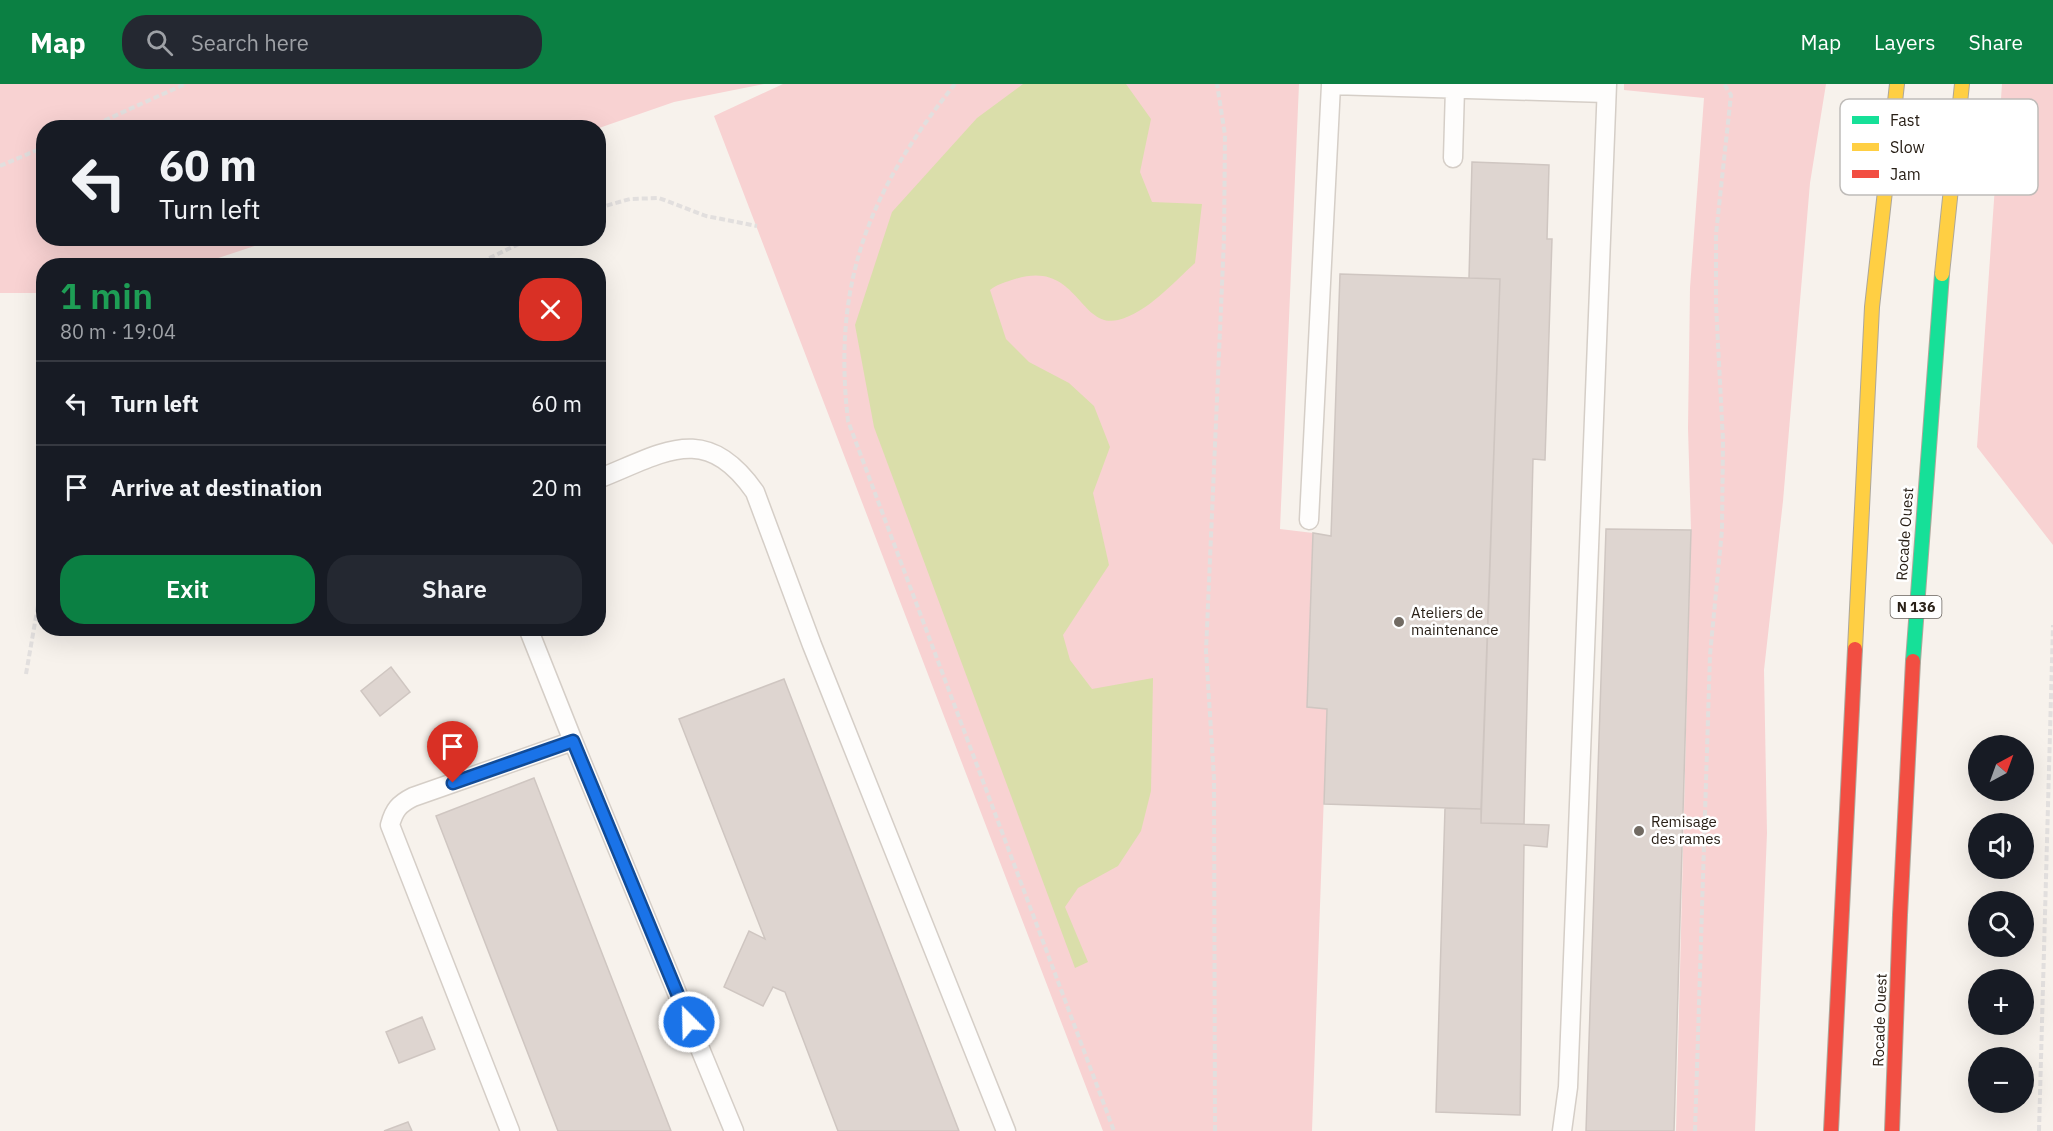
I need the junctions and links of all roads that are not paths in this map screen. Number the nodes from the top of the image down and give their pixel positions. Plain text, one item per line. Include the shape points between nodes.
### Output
1 (1897, 84) edge
2 (1962, 84) edge
3 (1455, 88) junction
4 (1607, 88) edge
5 (1895, 99) edge
6 (1961, 99) edge
7 (1454, 158) dead end
8 (1885, 195) edge
9 (1951, 195) edge
10 (606, 476) edge
11 (1309, 520) dead end
12 (531, 636) edge
13 (573, 741) junction
14 (510, 1131) edge
15 (734, 1131) edge
16 (1006, 1131) edge
17 (1562, 1131) edge
18 (1831, 1131) edge
19 (1892, 1131) edge

1 - 5 highway
2 - 6 highway, Rocade Ouest / N 136
3 - 4 lane
3 - 7 lane
3 - 11 lane via 1331,85
4 - 17 lane via 1569,1064
8 - 18 highway via 1872,307
9 - 19 highway, Rocade Ouest / N 136 via 1918,585
10 - 16 lane via 688,447 718,455 739,470 755,492
12 - 13 lane
13 - 14 lane via 402,802 393,812 390,825
13 - 15 lane

